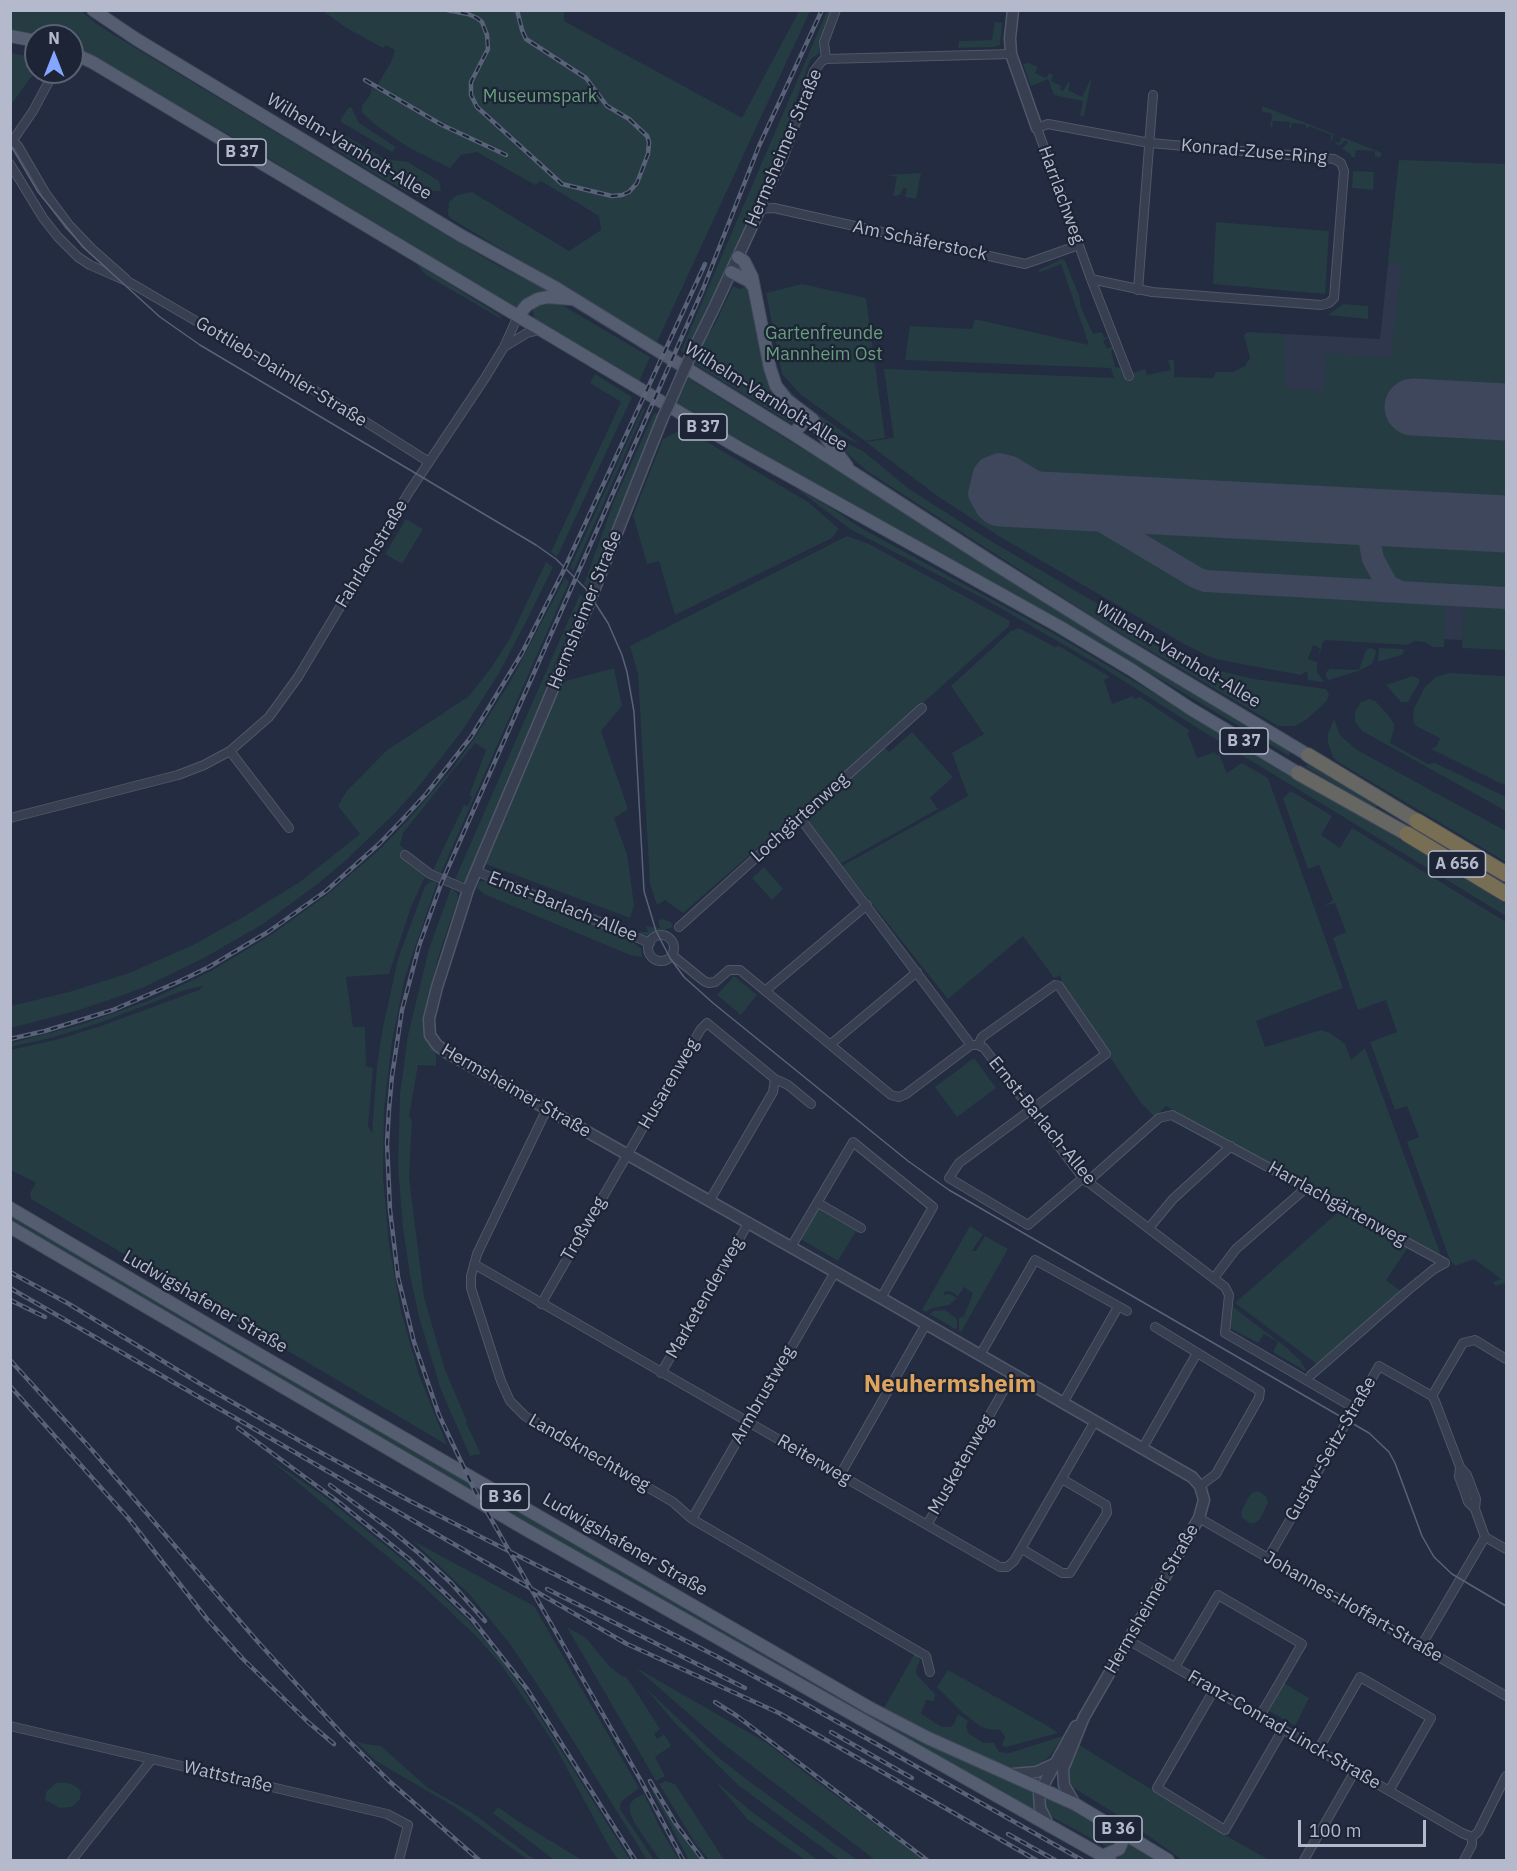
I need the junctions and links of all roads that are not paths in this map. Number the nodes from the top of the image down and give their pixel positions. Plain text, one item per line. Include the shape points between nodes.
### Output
1 (93, 10) edge
2 (836, 10) edge
3 (1013, 10) edge
4 (1011, 54) junction
5 (84, 59) edge
6 (826, 59) junction
7 (87, 60) junction
8 (84, 61) edge
9 (48, 84) edge
10 (1153, 95) dead end
11 (1037, 128) junction
12 (11, 141) edge
13 (1150, 143) junction
14 (10, 164) edge
15 (760, 209) junction
16 (1079, 245) junction
17 (92, 249) junction
18 (738, 256) junction
19 (78, 258) junction
20 (731, 272) junction
21 (1091, 279) junction
22 (131, 283) junction
23 (753, 286) junction
24 (1138, 290) junction
25 (573, 299) junction
26 (518, 316) junction
27 (540, 330) junction
28 (504, 347) junction
29 (1129, 376) dead end
30 (800, 410) junction
31 (793, 434) junction
32 (429, 462) junction
33 (850, 470) junction
34 (922, 708) dead end
35 (230, 752) junction
36 (1308, 755) joint
37 (1298, 773) joint
38 (10, 818) edge
39 (800, 818) junction
40 (1417, 820) joint
41 (289, 828) dead end
42 (1407, 834) joint
43 (405, 855) dead end
44 (476, 871) junction
45 (1506, 874) edge
46 (468, 890) junction
47 (1506, 894) edge
48 (867, 904) junction
49 (679, 927) dead end
50 (650, 943) junction
51 (672, 956) junction
52 (916, 972) junction
53 (765, 991) junction
54 (831, 1044) junction
55 (975, 1045) junction
56 (775, 1079) junction
57 (811, 1104) dead end
58 (549, 1110) junction
59 (1031, 1110) junction
60 (1231, 1146) junction
61 (627, 1155) junction
62 (1085, 1180) junction
63 (1306, 1188) junction
64 (710, 1200) junction
65 (818, 1203) junction
66 (10, 1208) edge
67 (749, 1222) junction
68 (10, 1227) edge
69 (861, 1228) dead end
70 (1149, 1228) junction
71 (791, 1247) junction
72 (474, 1264) junction
73 (835, 1272) junction
74 (1214, 1278) junction
75 (881, 1298) junction
76 (541, 1304) junction
77 (926, 1324) junction
78 (1155, 1327) dead end
79 (1197, 1353) junction
80 (980, 1355) junction
81 (1506, 1359) edge
82 (662, 1373) junction
83 (1013, 1374) junction
84 (1311, 1375) dead end
85 (1432, 1396) junction
86 (1063, 1403) junction
87 (1354, 1408) junction
88 (1095, 1421) junction
89 (748, 1423) junction
90 (1142, 1449) junction
91 (840, 1475) junction
92 (1062, 1479) junction
93 (1200, 1486) junction
94 (1199, 1518) junction
95 (692, 1519) junction
96 (927, 1525) junction
97 (1485, 1537) junction
98 (1022, 1548) junction
99 (1506, 1549) edge
100 (1268, 1558) junction
101 (1128, 1640) junction
102 (1421, 1646) junction
103 (1175, 1667) junction
104 (930, 1672) dead end
105 (1214, 1690) junction
106 (1506, 1696) edge
107 (1260, 1716) junction
108 (1084, 1717) junction
109 (10, 1726) edge
110 (1283, 1729) junction
111 (1318, 1750) junction
112 (152, 1760) junction
113 (1054, 1764) junction
114 (1355, 1771) junction
115 (1012, 1774) junction
116 (1506, 1776) edge
117 (1042, 1788) junction
118 (1389, 1791) junction
119 (1075, 1804) junction
120 (1049, 1826) junction
121 (1125, 1833) junction
122 (1473, 1837) junction
123 (1106, 1858) edge
124 (72, 1860) edge
125 (399, 1860) edge
126 (1168, 1860) edge
127 (1304, 1860) edge
128 (1464, 1860) edge

1 - 25 main road, Wilhelm-Varnholt-Allee / B 37 via 460,235
2 - 6 street, Hermsheimer Straße via 824,42
3 - 4 street, Harrlachweg
4 - 6 street, Hermsheimer Straße
4 - 11 street, Harrlachweg
5 - 7 main road, Wilhelm-Varnholt-Allee / B 37
6 - 15 street, Hermsheimer Straße via 814,71 784,156
7 - 8 street
7 - 26 main road, Wilhelm-Varnholt-Allee / B 37
9 - 12 street, Gottlieb-Daimler-Straße
10 - 13 street
11 - 13 street, Konrad-Zuse-Ring via 1048,124
11 - 16 street, Harrlachweg
12 - 17 street, Gottlieb-Daimler-Straße via 18,146 58,211
13 - 24 street
13 - 24 street, Konrad-Zuse-Ring via 1334,159 1341,163 1344,171 1334,298 1321,305
14 - 19 street, Gottlieb-Daimler-Straße via 43,218
15 - 16 street, Am Schäferstock via 774,208 1024,264
15 - 18 street, Hermsheimer Straße
16 - 21 street, Harrlachweg
17 - 19 street via 88,257
17 - 22 street, Gottlieb-Daimler-Straße
18 - 20 street, Hermsheimer Straße
18 - 23 main road via 749,269
19 - 22 street, Gottlieb-Daimler-Straße
20 - 23 main road
20 - 44 street, Hermsheimer Straße, bridge via 663,417
21 - 24 street, Konrad-Zuse-Ring
21 - 29 street, Harrlachweg
22 - 32 street, Gottlieb-Daimler-Straße
23 - 30 main road via 774,381
25 - 26 main road via 537,299
25 - 31 main road, Wilhelm-Varnholt-Allee / B 37
26 - 27 main road, Wilhelm-Varnholt-Allee / B 37
26 - 28 street, Fahrlachstraße
27 - 28 street, Fahrlachstraße
27 - 37 main road, Wilhelm-Varnholt-Allee / B 37 via 775,469 1060,627
28 - 32 street, Fahrlachstraße
30 - 31 main road via 802,424
30 - 33 main road via 818,425
31 - 33 main road, Wilhelm-Varnholt-Allee / B 37
32 - 35 street, Fahrlachstraße via 298,677 269,717
33 - 36 main road, Wilhelm-Varnholt-Allee / B 37 via 990,561
34 - 39 street, Lochgärtenweg
35 - 38 street, Fahrlachstraße via 178,775
35 - 41 street
36 - 40 highway, Wilhelm-Varnholt-Allee / B 37
37 - 42 highway, Wilhelm-Varnholt-Allee / B 37
39 - 48 street
39 - 49 street, Lochgärtenweg
40 - 45 highway, A 656
42 - 47 highway, A 656
43 - 46 street via 430,874
44 - 46 street, Hermsheimer Straße
44 - 50 street, Ernst-Barlach-Allee
46 - 58 street, Hermsheimer Straße via 436,987 430,1035 446,1052
48 - 52 street
48 - 53 street
50 - 51 street, Ernst-Barlach-Allee via 649,953 656,960
50 - 51 street, Ernst-Barlach-Allee via 658,936 666,936 673,942
51 - 53 street, Ernst-Barlach-Allee via 704,981 715,982 734,969
52 - 54 street
52 - 55 street
53 - 54 street, Ernst-Barlach-Allee
54 - 55 street, Ernst-Barlach-Allee via 891,1095 899,1097
55 - 59 street, Ernst-Barlach-Allee via 984,1048
55 - 59 street via 1050,987 1059,986 1106,1054
56 - 57 street
56 - 61 street, Husarenweg via 707,1023
56 - 64 street via 774,1092
58 - 61 street, Hermsheimer Straße
58 - 72 street, Landsknechtweg
59 - 62 street, Ernst-Barlach-Allee
59 - 62 street via 959,1163 949,1178 1028,1225
60 - 62 street, Harrlachgärtenweg via 1178,1117 1165,1115
60 - 63 street, Harrlachgärtenweg
60 - 70 street via 1173,1199
61 - 64 street, Hermsheimer Straße
61 - 76 street, Troßweg
62 - 70 street, Ernst-Barlach-Allee
63 - 74 street via 1236,1249
63 - 84 street, Harrlachgärtenweg via 1444,1263
64 - 67 street, Hermsheimer Straße
65 - 69 street
65 - 71 street
65 - 75 street via 853,1142 936,1207
66 - 115 main road, Ludwigshafener Straße / B 36 via 870,1708
67 - 71 street, Hermsheimer Straße
67 - 82 street, Marketenderweg
68 - 120 main road, Ludwigshafener Straße / B 36 via 525,1529
70 - 74 street, Ernst-Barlach-Allee
71 - 73 street, Hermsheimer Straße
72 - 76 street, Reiterweg
72 - 95 street, Landsknechtweg via 471,1288 510,1401 525,1416 673,1502
73 - 75 street, Hermsheimer Straße
73 - 89 street, Armbrustweg
74 - 87 street, Ernst-Barlach-Allee via 1229,1295 1226,1333
75 - 77 street, Hermsheimer Straße
76 - 82 street, Reiterweg
77 - 80 street, Hermsheimer Straße
77 - 91 street
78 - 79 street
79 - 90 street
79 - 93 street via 1260,1391 1216,1474
80 - 83 street, Hermsheimer Straße
80 - 86 street via 1035,1260 1123,1309
81 - 85 street via 1474,1340 1463,1343
82 - 89 street, Reiterweg
83 - 86 street, Hermsheimer Straße
83 - 96 street, Musketenweg
85 - 87 street, Gustav-Seitz-Straße via 1378,1366
85 - 97 street via 1460,1467 1467,1475
86 - 88 street, Hermsheimer Straße
87 - 100 street, Gustav-Seitz-Straße
88 - 90 street, Hermsheimer Straße
88 - 92 street, Reiterweg
89 - 91 street, Reiterweg
89 - 95 street, Armbrustweg
90 - 93 street, Hermsheimer Straße via 1192,1477
91 - 96 street, Reiterweg
92 - 98 street, Reiterweg
92 - 98 street via 1108,1508 1074,1569 1069,1574 1062,1573
93 - 94 street, Hermsheimer Straße via 1204,1500
94 - 100 street, Johannes-Hoffart-Straße
94 - 101 street, Hermsheimer Straße
95 - 104 street, Landsknechtweg via 926,1656
96 - 98 street, Reiterweg via 1000,1567 1012,1565
97 - 99 street
97 - 102 street
100 - 102 street, Johannes-Hoffart-Straße
101 - 103 street, Franz-Conrad-Linck-Straße
101 - 108 street, Hermsheimer Straße
102 - 106 street, Johannes-Hoffart-Straße
103 - 105 street, Franz-Conrad-Linck-Straße
103 - 107 street via 1218,1595 1302,1644
105 - 107 street, Franz-Conrad-Linck-Straße
105 - 110 street via 1158,1788 1225,1830
107 - 110 street, Franz-Conrad-Linck-Straße
108 - 113 street, Hermsheimer Straße
108 - 119 street, Hermsheimer Straße via 1062,1774
109 - 112 street, Wattstraße
110 - 111 street, Franz-Conrad-Linck-Straße
111 - 114 street, Franz-Conrad-Linck-Straße
111 - 118 street via 1360,1677 1431,1718
112 - 124 street
112 - 125 street, Wattstraße via 387,1814 408,1825
113 - 115 street via 1037,1772
113 - 117 street, Hermsheimer Straße
114 - 118 street, Franz-Conrad-Linck-Straße
114 - 127 street
115 - 117 main road, Ludwigshafener Straße / B 36
116 - 122 street
117 - 119 main road, Ludwigshafener Straße / B 36
117 - 120 street via 1040,1808
118 - 122 street, Franz-Conrad-Linck-Straße
119 - 121 main road, Ludwigshafener Straße / B 36
120 - 123 main road, Ludwigshafener Straße / B 36
121 - 123 main road via 1119,1849
121 - 126 main road, Ludwigshafener Straße / B 36
122 - 128 street

